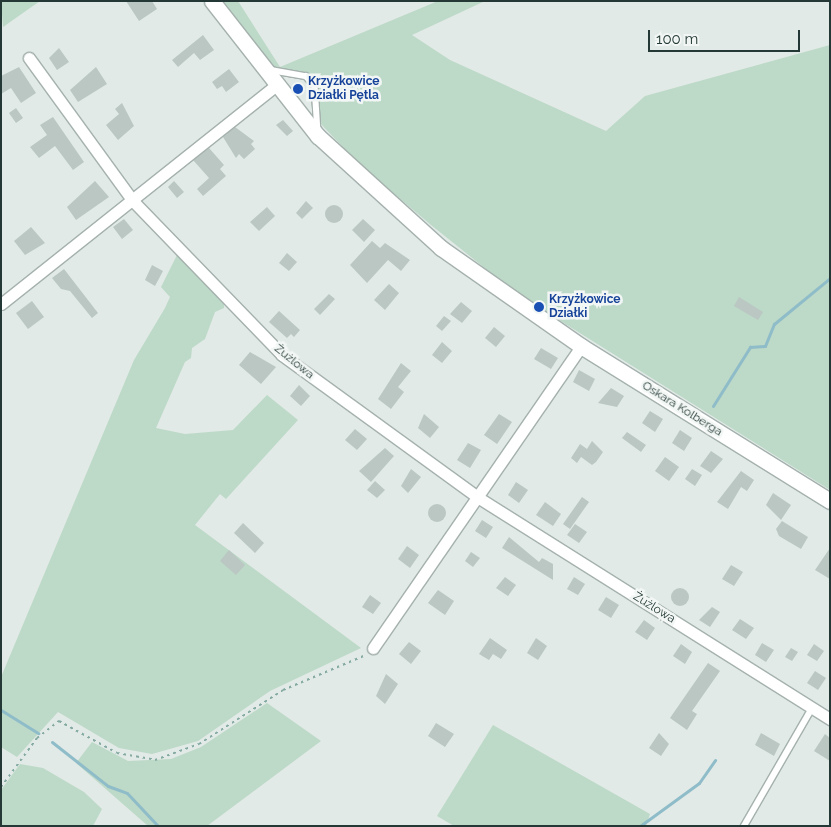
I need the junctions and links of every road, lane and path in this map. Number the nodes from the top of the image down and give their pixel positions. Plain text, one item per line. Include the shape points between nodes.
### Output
1 (212, 1) edge
2 (29, 58) dead end
3 (264, 69) junction
4 (276, 85) junction
5 (318, 136) junction
6 (132, 200) junction
7 (1, 304) edge
8 (581, 346) junction
9 (479, 498) junction
10 (830, 501) edge
11 (373, 648) joint
12 (812, 708) junction
13 (830, 719) edge
14 (1, 787) edge
15 (744, 826) edge

1 - 3 main road
2 - 6 street, Żużlowa
3 - 4 main road
3 - 5 lane via 296,72 315,86
4 - 5 main road, Oskara Kolberga
4 - 6 street
5 - 8 main road, Oskara Kolberga via 441,248
6 - 7 street
6 - 9 street, Żużlowa via 282,355
8 - 9 street
8 - 10 main road, Oskara Kolberga
9 - 11 street
9 - 12 street, Żużlowa
11 - 14 path via 361,658 283,690 198,744 155,760 117,753 59,721 38,738
12 - 13 street, Żużlowa
12 - 15 lane

